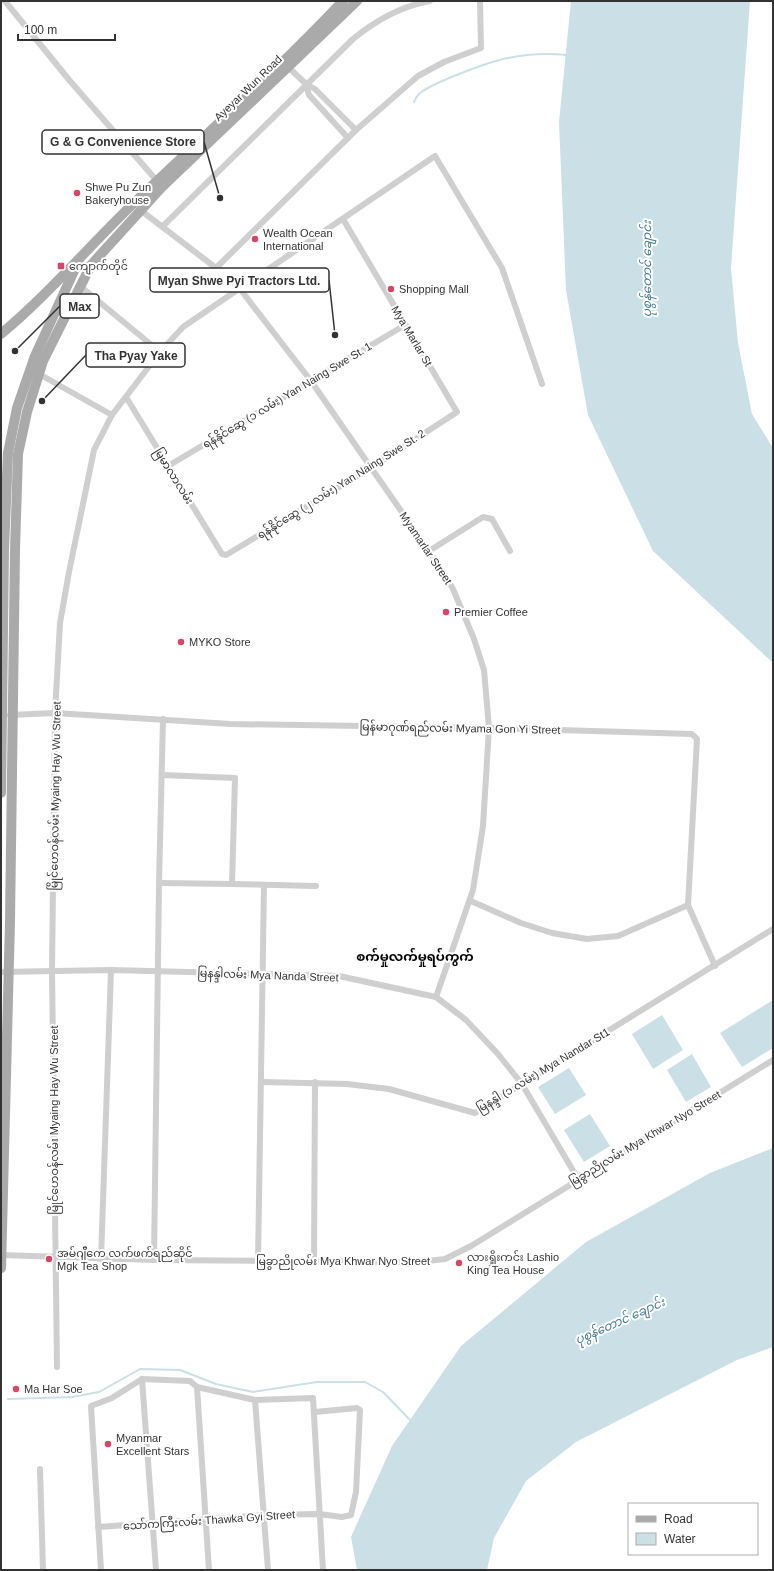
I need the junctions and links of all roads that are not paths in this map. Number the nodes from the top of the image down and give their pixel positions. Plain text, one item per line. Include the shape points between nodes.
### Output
1 (5, 1) edge
2 (343, 1) edge
3 (357, 1) edge
4 (430, 1) edge
5 (480, 1) edge
6 (312, 38) junction
7 (285, 64) junction
8 (306, 84) junction
9 (356, 130) junction
10 (348, 138) junction
11 (157, 181) junction
12 (137, 206) junction
13 (343, 219) junction
14 (163, 226) junction
15 (80, 258) junction
16 (91, 264) junction
17 (216, 268) junction
18 (80, 286) junction
19 (240, 289) junction
20 (405, 325) junction
21 (1, 334) edge
22 (48, 339) junction
23 (160, 352) junction
24 (39, 374) junction
25 (311, 381) junction
26 (542, 384) dead end
27 (126, 396) junction
28 (457, 412) joint
29 (112, 415) junction
30 (9, 453) edge
31 (168, 466) junction
32 (371, 468) junction
33 (429, 551) junction
34 (510, 551) dead end
35 (224, 554) joint
36 (2, 688) edge
37 (14, 688) junction
38 (55, 713) junction
39 (2, 715) junction
40 (13, 715) junction
41 (163, 719) junction
42 (489, 728) junction
43 (1, 742) edge
44 (162, 775) junction
45 (1, 793) edge
46 (159, 883) junction
47 (232, 884) junction
48 (264, 885) junction
49 (316, 886) dead end
50 (471, 901) junction
51 (688, 905) junction
52 (773, 929) edge
53 (715, 966) junction
54 (52, 970) junction
55 (111, 970) junction
56 (5, 972) edge
57 (157, 972) junction
58 (262, 974) junction
59 (436, 998) junction
60 (773, 1060) edge
61 (262, 1082) junction
62 (315, 1082) junction
63 (522, 1084) junction
64 (578, 1179) junction
65 (1, 1255) edge
66 (54, 1258) junction
67 (101, 1259) junction
68 (154, 1260) junction
69 (258, 1262) junction
70 (314, 1262) junction
71 (1, 1268) edge
72 (57, 1367) dead end
73 (142, 1379) junction
74 (197, 1387) junction
75 (255, 1400) junction
76 (315, 1412) junction
77 (40, 1469) dead end
78 (320, 1514) junction
79 (265, 1515) junction
80 (207, 1520) junction
81 (153, 1524) junction
82 (98, 1527) junction
83 (43, 1570) edge
84 (101, 1570) edge
85 (156, 1570) edge
86 (209, 1570) edge
87 (268, 1570) edge
88 (323, 1570) edge

1 - 11 street
2 - 6 main road
3 - 6 main road
4 - 8 street via 402,9 371,24
5 - 9 street via 481,48 444,62 418,76
6 - 7 main road, Ayeyar Wun Road
7 - 8 street
7 - 11 main road, Ayeyar Wun Road
7 - 12 main road, Ayeyar Wun Road
8 - 9 street via 315,89
8 - 10 street via 309,95
8 - 14 street
9 - 10 street
10 - 17 street
11 - 12 main road, Ayeyar Wun Road
12 - 14 street, Myamarlar Street
12 - 15 main road, Ayeyar Wun Road
12 - 16 main road, Ayeyar Wun Road
13 - 19 street, မြိုင်ဟေဝန်လမ်း Myaing Hay Wu Street
13 - 20 street, Mya Marlar St
13 - 26 street, မြိုင်ဟေဝန်လမ်း Myaing Hay Wu Street via 435,156 502,268
14 - 17 street, Myamarlar Street
15 - 16 main road
15 - 21 main road
15 - 22 main road, Ayeyar Wun Road
16 - 18 main road, Ayeyar Wun Road
17 - 19 street, Myamarlar Street
18 - 22 main road, Ayeyar Wun Road
18 - 23 street
19 - 23 street, မြိုင်ဟေဝန်လမ်း Myaing Hay Wu Street via 183,327
19 - 25 street, Myamarlar Street
20 - 25 street, ရန်နိုင်ဆွေ (၁ လမ်း) Yan Naing Swe St. 1
20 - 28 street, Mya Marlar St
22 - 24 main road
22 - 30 main road via 17,408
23 - 27 street, မြိုင်ဟေဝန်လမ်း Myaing Hay Wu Street
24 - 29 street
24 - 30 main road via 27,412
25 - 31 street, ရန်နိုင်ဆွေ (၁ လမ်း) Yan Naing Swe St. 1
25 - 32 street, Myamarlar Street
27 - 29 street, မြိုင်ဟေဝန်လမ်း Myaing Hay Wu Street
27 - 31 street, မြမာလာလမ်း
28 - 32 street, ရန်နိုင်ဆွေ (၂ လမ်း) Yan Naing Swe St. 2
29 - 38 street, မြိုင်ဟေဝန်လမ်း Myaing Hay Wu Street via 94,450 69,572 60,623
30 - 36 main road
30 - 37 main road
31 - 35 street, မြမာလာလမ်း
32 - 33 street, Myamarlar Street
32 - 35 street, ရန်နိုင်ဆွေ (၂ လမ်း) Yan Naing Swe St. 2
33 - 34 street via 482,517 492,519
33 - 42 street, Myamarlar Street via 453,589 474,639 484,670
36 - 37 street
36 - 39 main road
37 - 40 main road
38 - 40 street, မြန်မာဂုဏ်ရည်လမ်း Myama Gon Yi Street
38 - 41 street, မြန်မာဂုဏ်ရည်လမ်း Myama Gon Yi Street
38 - 54 street, မြိုင်ဟေဝန်လမ်း Myaing Hay Wu Street
39 - 40 street, မြန်မာဂုဏ်ရည်လမ်း Myama Gon Yi Street
39 - 43 main road
40 - 56 main road
41 - 42 street, မြန်မာဂုဏ်ရည်လမ်း Myama Gon Yi Street via 230,724
41 - 44 street
42 - 50 street, Myamarlar Street via 483,826
42 - 51 street, မြန်မာဂုဏ်ရည်လမ်း Myama Gon Yi Street via 692,734 697,738
43 - 45 main road
44 - 46 street
44 - 47 street via 235,778
46 - 47 street
46 - 57 street
47 - 48 street
48 - 49 street
48 - 58 street
50 - 51 street via 521,923 552,933 587,938 618,936
50 - 59 street, Myamarlar Street
51 - 53 street
52 - 53 street, မြနန္ဒါ (၁ လမ်း) Mya Nandar St1
53 - 63 street, မြနန္ဒါ (၁ လမ်း) Mya Nandar St1
54 - 55 street, မြနန္ဒါလမ်း Mya Nanda Street
54 - 56 street, မြနန္ဒါလမ်း Mya Nanda Street
54 - 66 street, မြိုင်ဟေဝန်လမ်း Myaing Hay Wu Street
55 - 57 street, မြနန္ဒါလမ်း Mya Nanda Street
55 - 67 street
56 - 65 main road
57 - 58 street, မြနန္ဒါလမ်း Mya Nanda Street
57 - 68 street
58 - 59 street, မြနန္ဒါလမ်း Mya Nanda Street via 339,976
58 - 61 street
59 - 63 street, မြနန္ဒါလမ်း Mya Nanda Street via 466,1020
60 - 64 street, မြခွာညိုလမ်း Mya Khwar Nyo Street via 659,1132
61 - 62 street, မြနန္ဒါ (၁ လမ်း) Mya Nandar St1
61 - 69 street
62 - 63 street, မြနန္ဒါ (၁ လမ်း) Mya Nandar St1 via 390,1089 475,1113
62 - 70 street
63 - 64 street, မြနန္ဒါလမ်း Mya Nanda Street
64 - 70 street, မြခွာညိုလမ်း Mya Khwar Nyo Street via 471,1246 445,1259 420,1262
65 - 66 street, မြခွာညိုလမ်း Mya Khwar Nyo Street
65 - 71 main road
66 - 67 street, မြခွာညိုလမ်း Mya Khwar Nyo Street
66 - 72 street, မြိုင်ဟေဝန်လမ်း Myaing Hay Wu Street
67 - 68 street, မြခွာညိုလမ်း Mya Khwar Nyo Street
68 - 69 street, မြခွာညိုလမ်း Mya Khwar Nyo Street
69 - 70 street, မြခွာညိုလမ်း Mya Khwar Nyo Street
73 - 74 street via 190,1381
73 - 81 street
73 - 82 street via 112,1398 91,1406
74 - 75 street
74 - 80 street
75 - 76 street via 311,1397 314,1400
75 - 79 street
76 - 78 street
76 - 78 street, သော်ကကြီးလမ်း Thawka Gyi Street via 357,1408 362,1413 356,1492 351,1515 342,1517
77 - 83 street
78 - 79 street, သော်ကကြီးလမ်း Thawka Gyi Street
78 - 88 street
79 - 80 street, သော်ကကြီးလမ်း Thawka Gyi Street
79 - 87 street
80 - 81 street, သော်ကကြီးလမ်း Thawka Gyi Street
80 - 86 street
81 - 82 street, သော်ကကြီးလမ်း Thawka Gyi Street
81 - 85 street
82 - 84 street

